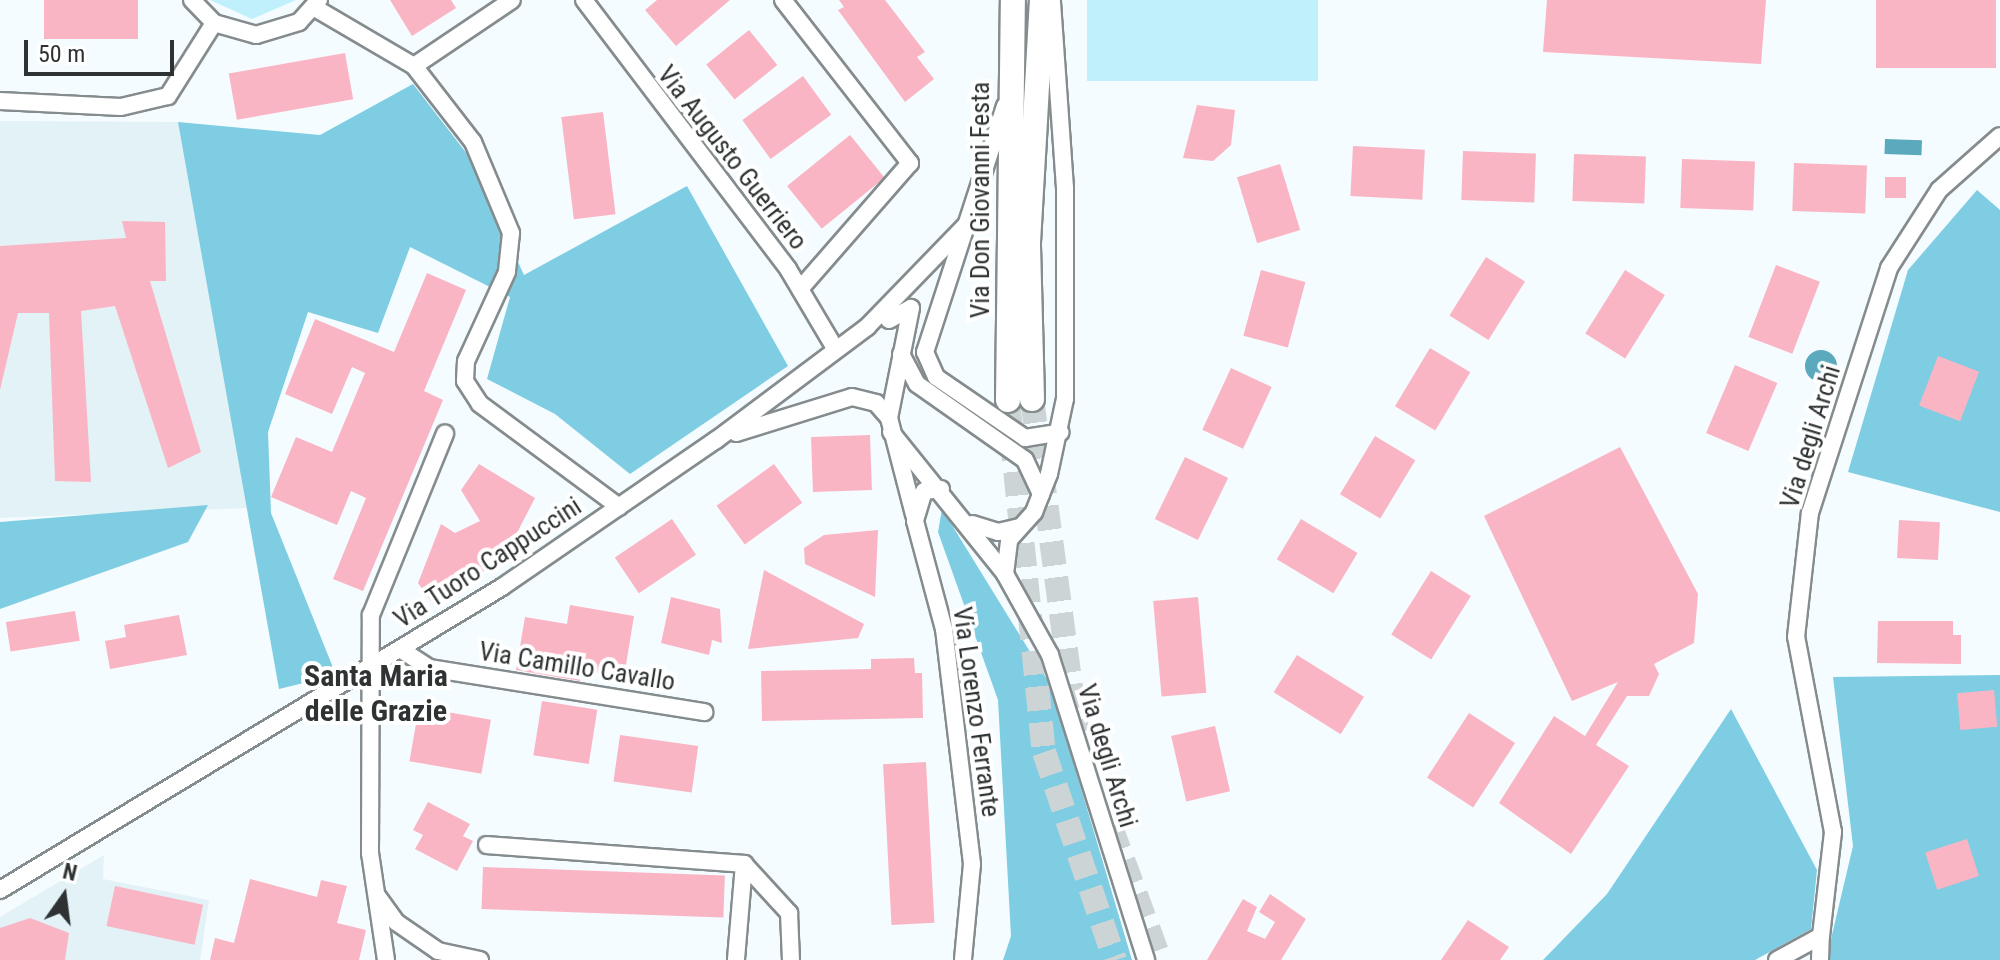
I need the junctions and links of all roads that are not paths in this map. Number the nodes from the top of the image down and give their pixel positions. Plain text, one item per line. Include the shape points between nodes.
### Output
1 (192, 0) edge
2 (512, 0) edge
3 (584, 0) edge
4 (783, 0) edge
5 (1013, 0) edge
6 (1042, 0) edge
7 (1052, 0) edge
8 (317, 4) edge
9 (214, 23) junction
10 (414, 66) junction
11 (1008, 97) junction
12 (0, 101) edge
13 (2000, 136) edge
14 (965, 226) junction
15 (800, 289) junction
16 (867, 327) junction
17 (836, 350) junction
18 (901, 354) junction
19 (890, 425) junction
20 (1061, 432) junction
21 (445, 434) dead end
22 (716, 440) junction
23 (941, 489) junction
24 (1041, 497) junction
25 (619, 507) junction
26 (915, 521) junction
27 (970, 524) junction
28 (1019, 527) junction
29 (1005, 574) junction
30 (400, 649) junction
31 (367, 669) junction
32 (705, 712) dead end
33 (487, 845) dead end
34 (744, 864) junction
35 (0, 890) edge
36 (374, 893) junction
37 (1821, 936) junction
38 (386, 960) edge
39 (480, 960) edge
40 (736, 960) edge
41 (791, 960) edge
42 (963, 960) edge
43 (1146, 960) edge
44 (1777, 960) edge
45 (1820, 960) edge

1 - 9 street
2 - 10 street
3 - 15 street, Via Augusto Guerriero
4 - 15 street via 910,163
5 - 11 main road, Via Don Giovanni Festa
6 - 11 main road, Via Don Giovanni Festa via 1020,400
7 - 20 street via 1065,188
8 - 9 street via 278,32 256,35
8 - 10 street
9 - 12 street via 168,96 121,107
10 - 25 street via 473,142 511,233 507,272 466,361 469,391
11 - 14 street via 989,171
13 - 37 street, Via degli Archi via 1939,190 1889,268 1810,513 1796,637 1833,832
14 - 16 street, Via Tuoro Cappuccini
14 - 20 street via 926,334 930,365 963,398 1025,438
15 - 17 street, Via Augusto Guerriero
16 - 17 street, Via Tuoro Cappuccini
16 - 18 street via 911,308
17 - 22 street, Via Tuoro Cappuccini
18 - 19 street
18 - 24 street via 917,384 1025,460
19 - 22 street, Via degli Archi via 876,403 852,397
19 - 23 street, Via degli Archi
19 - 26 street, Via Lorenzo Ferrante
20 - 24 street
21 - 31 street via 371,615
22 - 25 street, Via Tuoro Cappuccini
23 - 26 street via 924,491
23 - 27 street, Via degli Archi
24 - 28 street
25 - 30 street, Via Tuoro Cappuccini
26 - 42 street, Via Lorenzo Ferrante via 944,629 972,864
27 - 28 street via 998,532
27 - 29 street, Via degli Archi
28 - 29 street via 1005,554
29 - 43 street, Via degli Archi via 1059,680
30 - 31 street, Via Tuoro Cappuccini
30 - 32 street, Via Camillo Cavallo via 429,668
31 - 35 street, Via Tuoro Cappuccini
31 - 36 street
33 - 34 street
34 - 40 street
34 - 41 street via 789,913
36 - 38 street
36 - 39 street via 396,922 438,951
37 - 44 street
37 - 45 street, Via degli Archi

